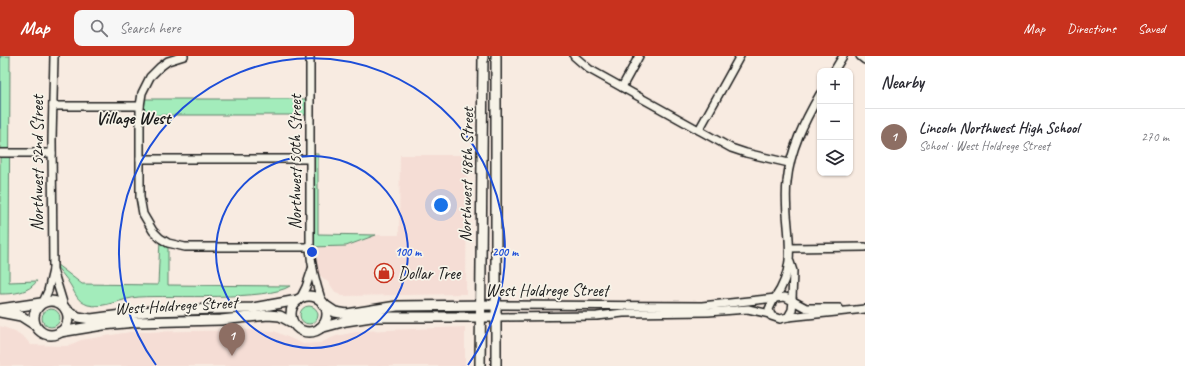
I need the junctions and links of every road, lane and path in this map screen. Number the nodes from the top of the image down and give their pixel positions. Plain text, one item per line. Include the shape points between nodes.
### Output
1 (54, 56) edge
2 (184, 56) edge
3 (310, 56) edge
4 (483, 56) edge
5 (496, 56) edge
6 (574, 56) edge
7 (639, 56) edge
8 (740, 56) edge
9 (843, 56) edge
10 (860, 56) edge
11 (865, 60) edge
12 (836, 68) edge
13 (622, 87) junction
14 (817, 100) edge
15 (53, 106) junction
16 (140, 106) junction
17 (699, 130) junction
18 (0, 153) edge
19 (52, 153) junction
20 (140, 159) junction
21 (310, 159) junction
22 (789, 163) junction
23 (310, 247) junction
24 (865, 247) edge
25 (790, 248) junction
26 (790, 262) junction
27 (312, 269) junction
28 (53, 270) junction
29 (774, 298) junction
30 (299, 300) junction
31 (793, 301) junction
32 (42, 303) junction
33 (323, 303) junction
34 (480, 305) junction
35 (496, 306) junction
36 (65, 308) junction
37 (865, 309) edge
38 (0, 310) edge
39 (770, 314) junction
40 (480, 316) junction
41 (497, 316) junction
42 (788, 317) junction
43 (293, 323) junction
44 (35, 325) junction
45 (320, 328) junction
46 (60, 332) junction
47 (480, 366) edge
48 (496, 366) edge

1 - 15 street, Northwest 52nd Street
2 - 16 street via 162,65 147,82
3 - 21 street, Northwest 50th Street
4 - 34 main road, Northwest 48th Street
5 - 35 main road, Northwest 48th Street
6 - 13 street
7 - 13 street
8 - 17 street
9 - 12 street
10 - 11 street
13 - 17 street
14 - 22 street via 799,134
15 - 16 street
15 - 19 street, Northwest 52nd Street
16 - 20 street
17 - 22 street via 735,150
18 - 19 street
19 - 28 street, Northwest 52nd Street
20 - 21 street
20 - 23 street via 141,205 153,231 168,243 185,247
21 - 23 street, Northwest 50th Street
22 - 25 street via 785,201
23 - 27 street, Northwest 50th Street
24 - 25 street
25 - 26 street
26 - 29 street via 786,279
26 - 31 street via 793,271
27 - 30 street, Northwest 50th Street
27 - 33 street, Northwest 50th Street
28 - 32 street, Northwest 52nd Street
28 - 36 street, Northwest 52nd Street
29 - 31 street via 785,297
29 - 35 street, West Holdrege Street via 702,306
29 - 39 street
30 - 33 main road via 311,297
30 - 36 main road, West Holdrege Street via 253,308 152,311 91,319 78,317
30 - 43 main road via 292,308
31 - 37 street via 806,308
31 - 42 street
32 - 36 main road via 55,301
32 - 38 main road
32 - 44 main road via 34,311
33 - 34 main road, West Holdrege Street via 334,312 347,314 397,306
33 - 45 main road via 326,319
34 - 35 main road, West Holdrege Street
34 - 40 main road, Northwest 48th Street
35 - 41 main road, Northwest 48th Street
36 - 46 main road via 66,325
37 - 42 street
38 - 44 main road via 23,317
39 - 41 street, West Holdrege Street via 748,309 597,316
39 - 42 street via 776,318
40 - 41 main road, West Holdrege Street
40 - 45 main road, West Holdrege Street via 371,317
40 - 47 main road, Northwest 48th Street
41 - 48 main road, Northwest 48th Street
43 - 45 main road via 307,332
43 - 46 main road, West Holdrege Street via 280,316 268,315 227,320 129,322
44 - 46 main road via 48,335

